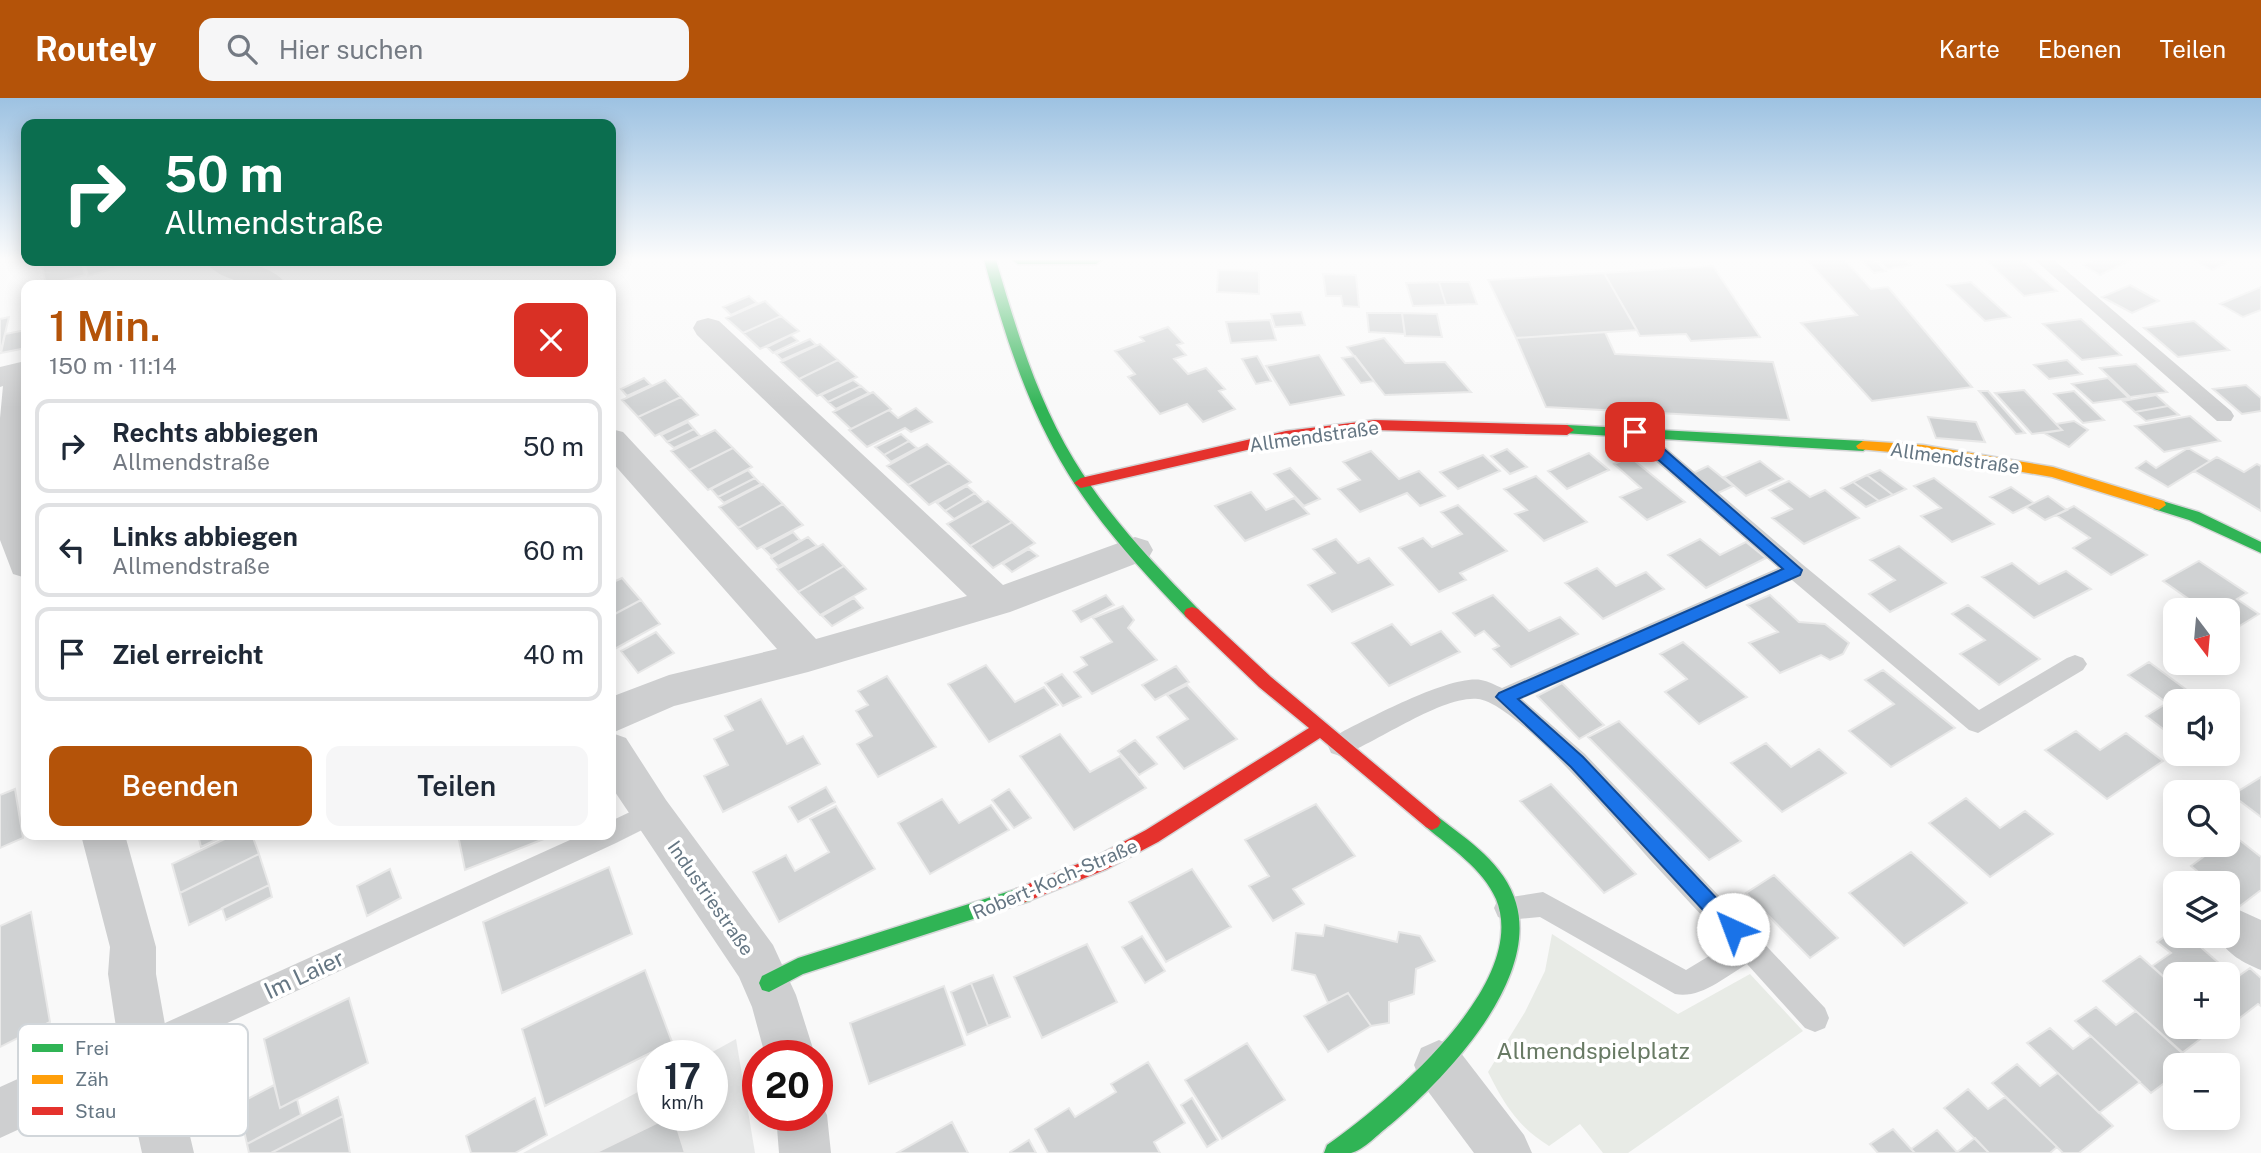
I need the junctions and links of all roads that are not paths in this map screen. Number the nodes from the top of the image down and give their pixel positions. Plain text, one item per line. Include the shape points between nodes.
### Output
1 (1004, 309) edge
2 (2100, 309) edge
3 (708, 328) dead end
4 (10, 374) edge
5 (2224, 416) dead end
6 (1635, 432) junction
7 (616, 446) edge
8 (1082, 483) junction
9 (21, 548) edge
10 (2261, 548) edge
11 (1135, 550) junction
12 (1794, 570) junction
13 (997, 602) junction
14 (808, 657) junction
15 (2075, 664) dead end
16 (1504, 697) junction
17 (616, 714) edge
18 (1330, 738) junction
19 (616, 758) edge
20 (651, 813) junction
21 (616, 830) edge
22 (104, 840) edge
23 (596, 840) edge
24 (1508, 908) junction
25 (1749, 947) junction
26 (769, 983) junction
27 (1815, 1018) dead end
28 (140, 1024) edge
29 (194, 1024) edge
30 (786, 1040) edge
31 (1439, 1065) junction
32 (18, 1104) edge
33 (0, 1112) edge
34 (803, 1131) edge
35 (805, 1153) edge
36 (1335, 1153) edge
37 (1506, 1153) edge

1 - 8 street via 1044,414
2 - 5 lane
3 - 13 street
4 - 9 street via 8,508
6 - 8 street, Allmendstraße via 1376,425 1286,436
6 - 10 street, Allmendstraße via 1923,450 2053,472 2194,516
6 - 12 lane
7 - 14 street
8 - 11 street
11 - 13 street
11 - 18 street via 1227,647
12 - 15 lane via 1978,723
12 - 16 lane
13 - 14 street
14 - 17 street via 669,691
16 - 18 lane via 1478,688 1436,700 1355,736
16 - 25 lane via 1577,762
18 - 24 street via 1473,855 1492,876
18 - 26 street, Robert-Koch-Straße via 1101,863 998,905 798,967
19 - 20 street, Industriestraße
20 - 21 lane, Im Laier
20 - 26 street, Industriestraße
22 - 28 street via 133,947 132,974
23 - 29 lane, Im Laier
24 - 25 lane via 1543,904 1675,981 1686,983
24 - 31 street via 1510,938 1501,968 1477,1013
25 - 27 lane
26 - 30 street, Industriestraße
31 - 36 street
31 - 37 street
32 - 33 street, Im Laier
34 - 35 street

